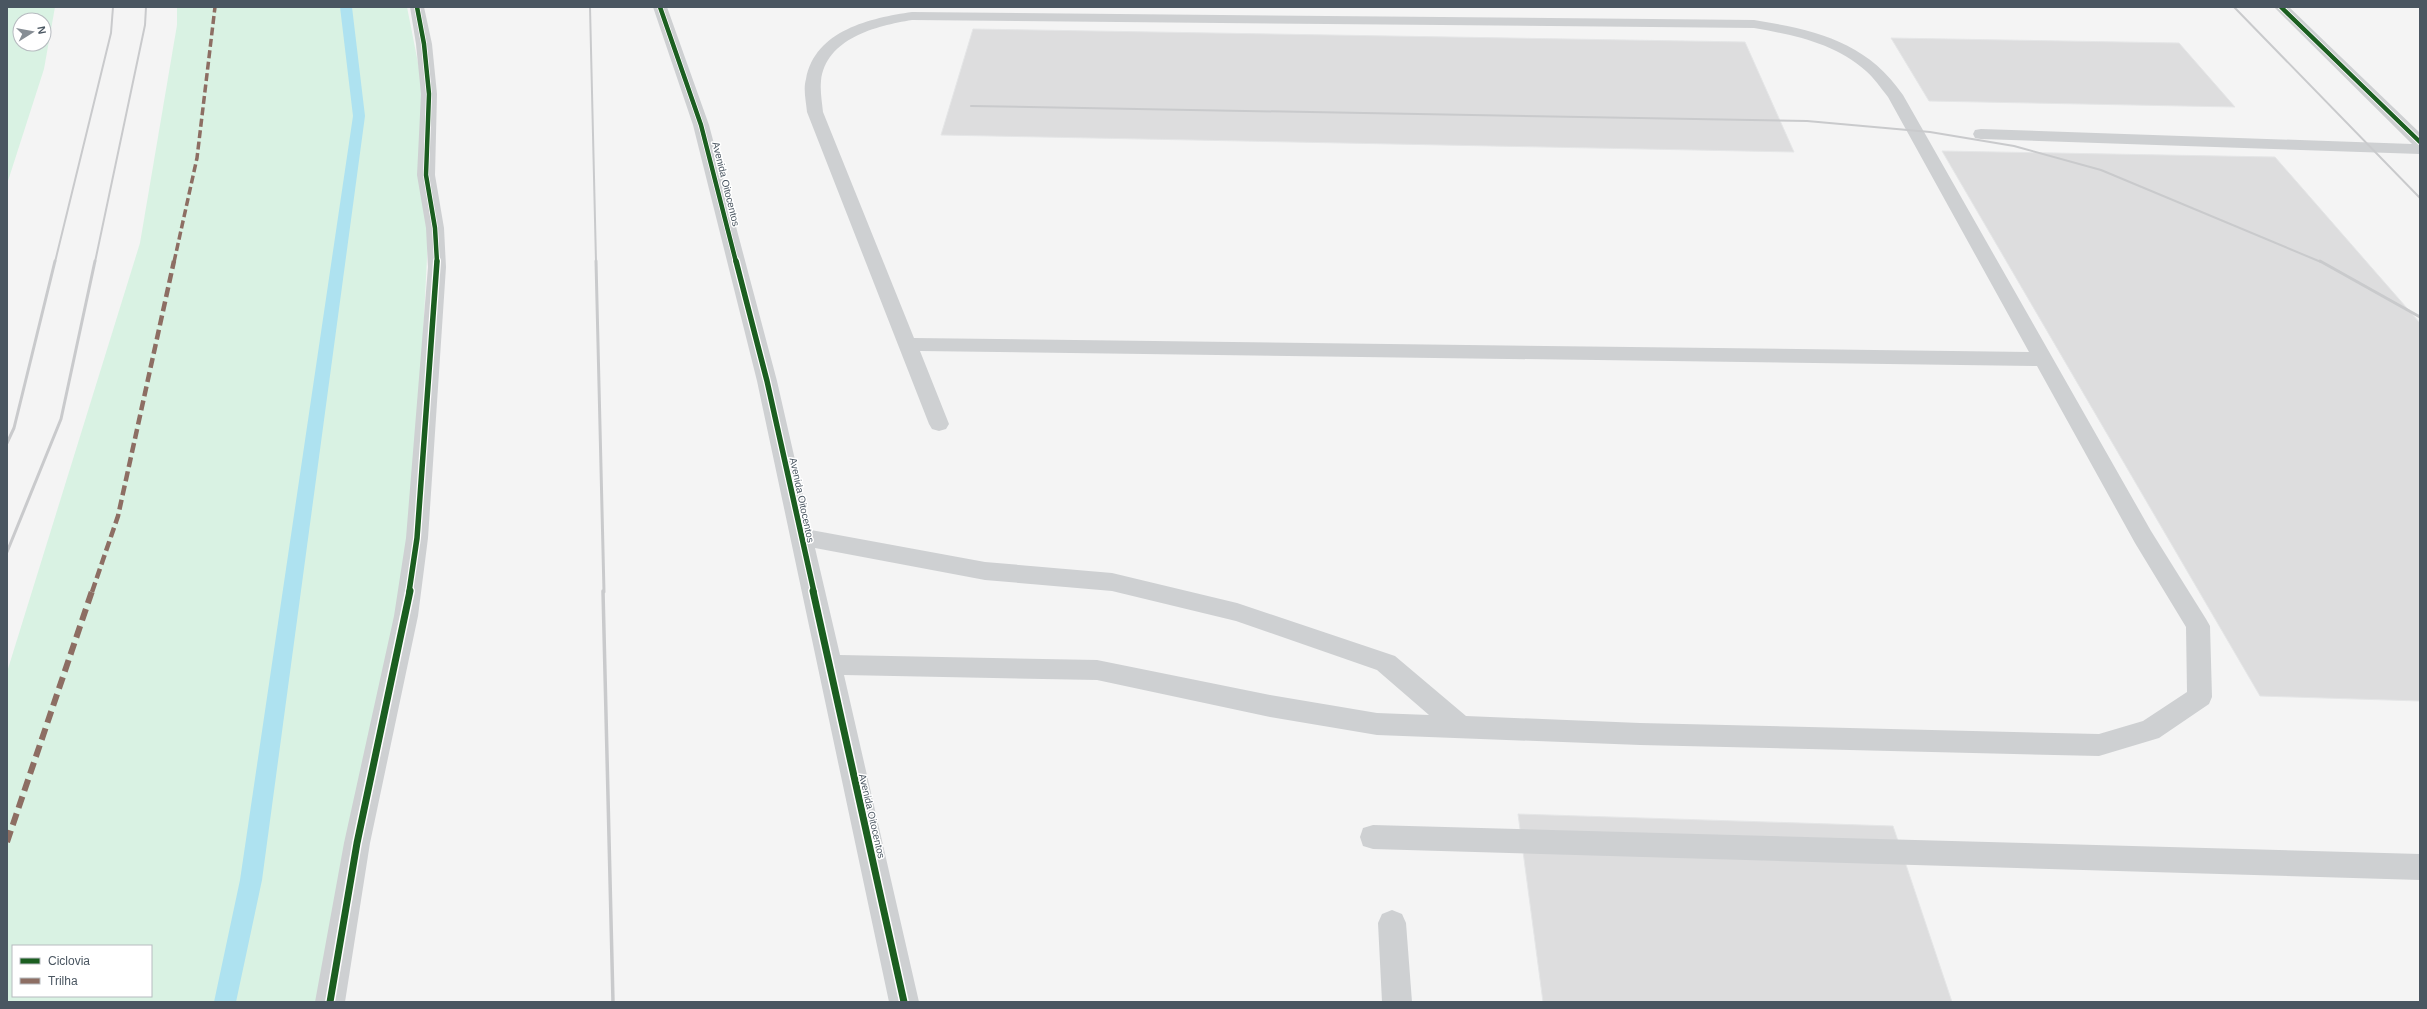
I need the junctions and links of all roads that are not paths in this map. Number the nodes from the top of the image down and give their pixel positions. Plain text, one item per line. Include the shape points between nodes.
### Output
1 (417, 7) edge
2 (660, 7) edge
3 (2281, 7) edge
4 (1981, 134) dead end
5 (2420, 142) edge
6 (2420, 149) edge
7 (906, 344) junction
8 (2043, 359) junction
9 (939, 424) dead end
10 (800, 537) junction
11 (828, 665) junction
12 (1461, 727) junction
13 (1373, 837) dead end
14 (2420, 867) edge
15 (1392, 924) dead end
16 (330, 1002) edge
17 (904, 1002) edge
18 (1397, 1002) edge

1 - 16 street via 429,94 426,175 435,228 437,268 417,538 406,616 357,843
2 - 10 street, Avenida Oitocentos via 701,124 767,381
3 - 5 street
4 - 6 street
7 - 8 street
7 - 8 street via 815,112 814,76 828,48 852,31 882,20 912,16 1754,24 1796,31 1840,46 1871,67 1886,84 1895,95
7 - 9 street
8 - 12 street via 2143,536 2198,626 2200,697 2150,730 2099,745
10 - 11 street, Avenida Oitocentos
10 - 12 street via 985,572 1112,582 1237,612 1386,663
11 - 12 street via 1097,670 1270,706 1377,724
11 - 17 street, Avenida Oitocentos
13 - 14 street
15 - 18 street

